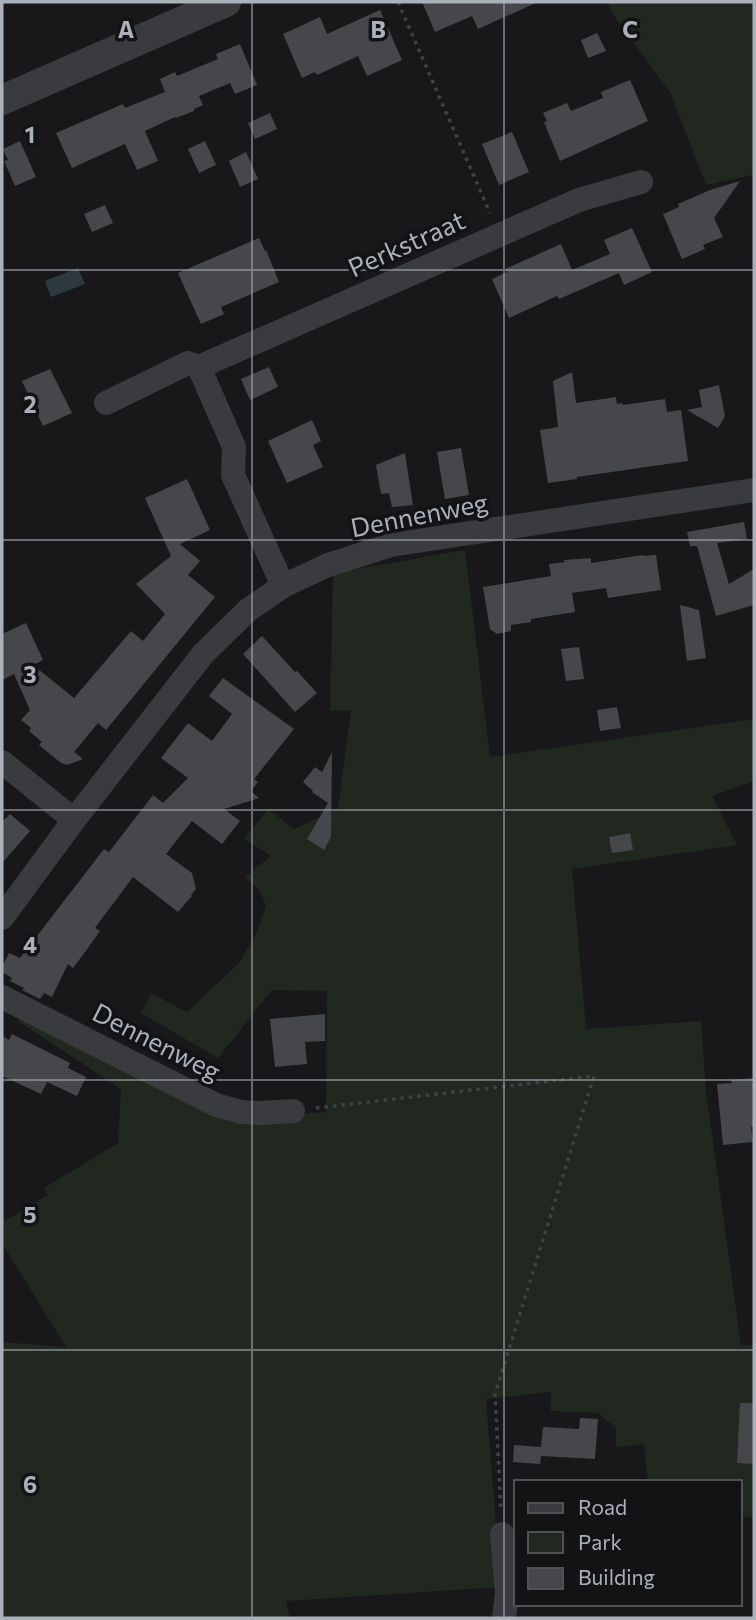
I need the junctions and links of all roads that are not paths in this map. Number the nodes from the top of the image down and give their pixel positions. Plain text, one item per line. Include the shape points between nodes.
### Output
1 (226, 2) edge
2 (2, 100) edge
3 (641, 182) dead end
4 (199, 367) junction
5 (106, 403) dead end
6 (754, 490) edge
7 (283, 586) junction
8 (2, 762) edge
9 (74, 820) junction
10 (2, 918) edge
11 (2, 997) edge
12 (293, 1111) road end
13 (502, 1534) road end
14 (504, 1618) edge

1 - 2 street
3 - 4 street, Perkstraat via 579,200
4 - 5 street, Perkstraat via 188,363
4 - 7 street via 234,447 233,475
6 - 7 street, Dennenweg via 391,545 328,565
7 - 9 street, Dennenweg via 248,610 203,654
8 - 9 street
9 - 10 street, Dennenweg
11 - 12 street, Dennenweg via 216,1104 241,1112
13 - 14 street via 507,1593

